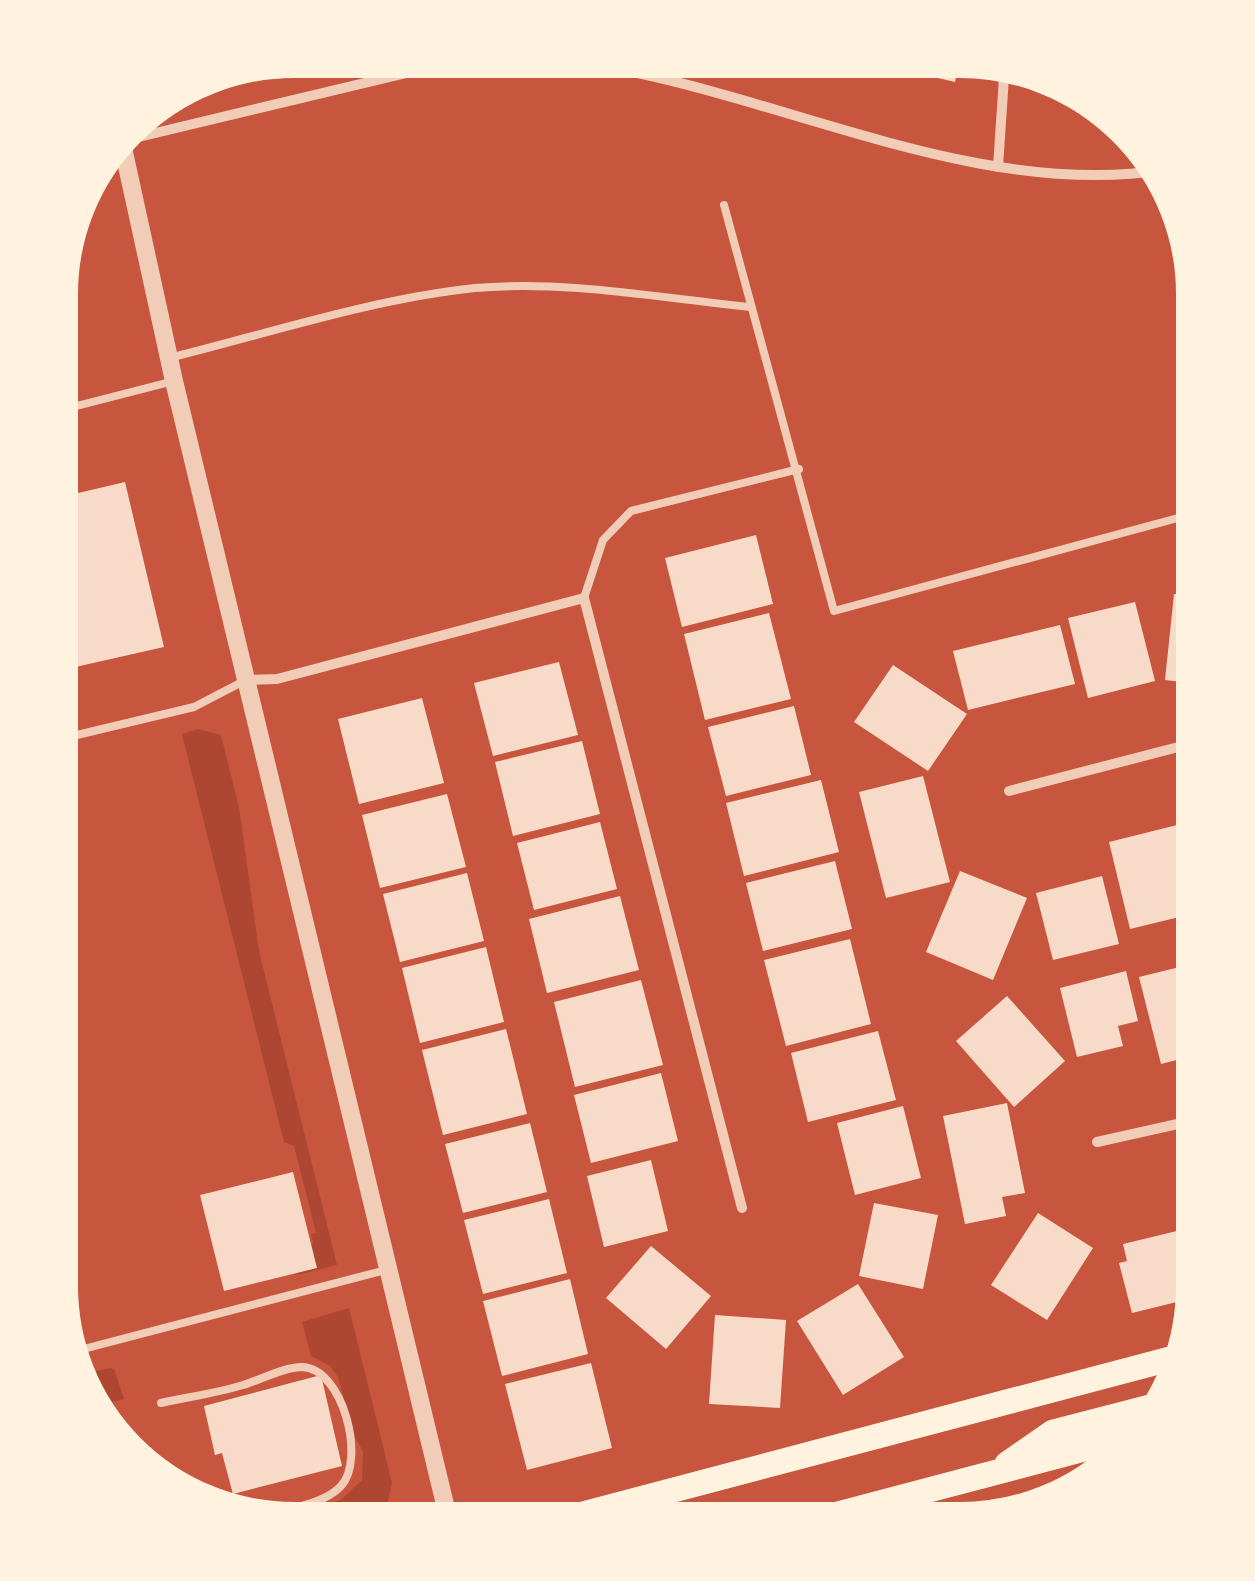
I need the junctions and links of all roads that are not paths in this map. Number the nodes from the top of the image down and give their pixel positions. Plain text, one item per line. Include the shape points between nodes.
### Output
1 (410, 72) edge
2 (618, 72) edge
3 (1004, 77) edge
4 (143, 133) edge
5 (122, 156) edge
6 (998, 167) junction
7 (1145, 172) edge
8 (724, 204) dead end
9 (750, 307) junction
10 (169, 358) junction
11 (174, 381) junction
12 (72, 407) edge
13 (798, 469) junction
14 (1182, 517) edge
15 (584, 598) junction
16 (247, 680) junction
17 (72, 736) edge
18 (1182, 746) edge
19 (1010, 792) dead end
20 (1182, 1123) edge
21 (1096, 1142) dead end
22 (742, 1208) dead end
23 (386, 1270) junction
24 (82, 1349) edge
25 (1171, 1359) edge
26 (161, 1403) dead end
27 (1146, 1408) edge
28 (1120, 1440) edge
29 (999, 1471) junction
30 (278, 1508) edge
31 (446, 1508) edge
32 (608, 1508) edge
33 (862, 1508) edge

1 - 4 street
2 - 6 street
3 - 6 street
5 - 10 street
6 - 7 street via 1086,177
8 - 9 lane
9 - 10 lane via 546,286 477,288
9 - 13 lane
10 - 11 street
11 - 12 lane
11 - 16 street
13 - 14 lane via 834,611
13 - 15 lane via 631,510 604,540
15 - 16 street via 277,679
15 - 22 street
16 - 17 lane via 194,707
16 - 23 street
18 - 19 street
20 - 21 street
23 - 24 lane
23 - 31 street
25 - 32 main road
26 - 30 lane via 301,1367 325,1374 336,1386 354,1460 343,1485 328,1496
27 - 29 main road via 1052,1432
28 - 29 main road
29 - 33 main road

